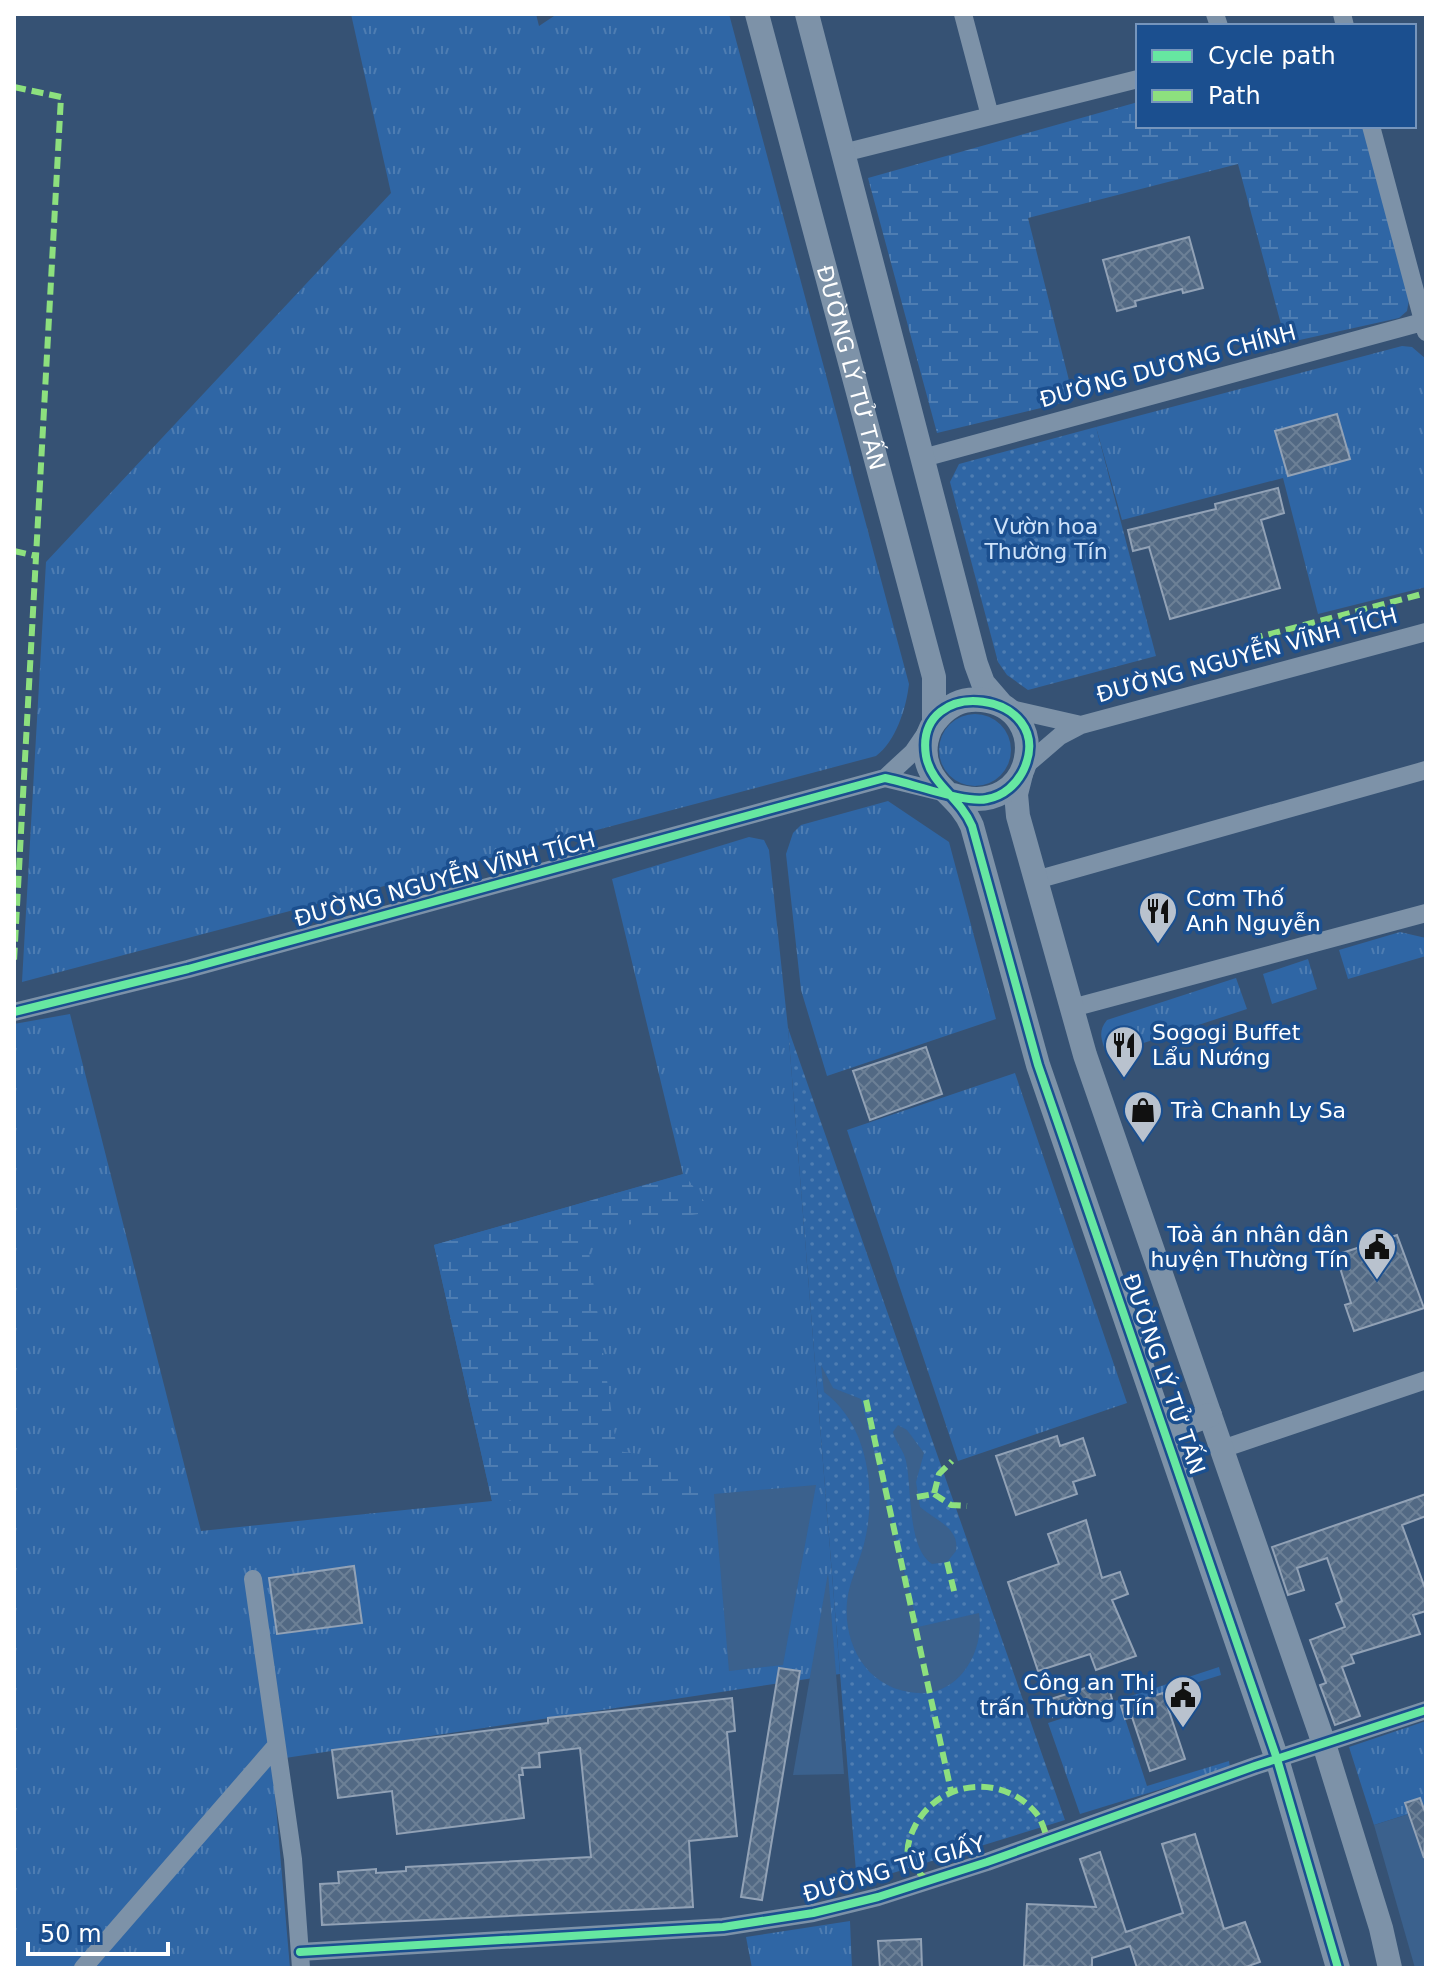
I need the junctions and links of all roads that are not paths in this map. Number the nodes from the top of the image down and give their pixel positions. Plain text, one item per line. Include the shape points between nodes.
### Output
1 (757, 14) edge
2 (807, 14) edge
3 (963, 14) edge
4 (1136, 80) edge
5 (990, 116) junction
6 (1372, 128) edge
7 (843, 153) junction
8 (1425, 325) edge
9 (923, 458) junction
10 (1426, 632) edge
11 (1004, 707) junction
12 (934, 722) junction
13 (1081, 725) junction
14 (1023, 770) junction
15 (1426, 770) edge
16 (885, 778) junction
17 (953, 795) junction
18 (1036, 880) junction
19 (1426, 913) edge
20 (1072, 1008) junction
21 (14, 1012) edge
22 (1426, 1380) edge
23 (1210, 1415) junction
24 (1165, 1432) junction
25 (1222, 1449) junction
26 (253, 1579) dead end
27 (1426, 1710) edge
28 (1324, 1744) junction
29 (276, 1746) junction
30 (1277, 1759) junction
31 (300, 1960) edge
32 (1385, 1967) edge
33 (83, 1968) edge
34 (1338, 1968) edge

1 - 12 street, ĐƯỜNG LÝ TỬ TẤN via 934,677
2 - 7 street, ĐƯỜNG LÝ TỬ TẤN
3 - 5 street
4 - 5 street
5 - 7 street
6 - 8 street
7 - 9 street, ĐƯỜNG LÝ TỬ TẤN
8 - 9 street, ĐƯỜNG DƯƠNG CHÍNH
9 - 11 street, ĐƯỜNG LÝ TỬ TẤN via 976,664 983,683
10 - 13 street, ĐƯỜNG NGUYỄN VĨNH TÍCH
11 - 12 street via 974,699 944,710
11 - 13 street
11 - 14 street via 1024,731 1028,748
12 - 16 street
12 - 17 street via 925,752 929,769
13 - 14 street via 1060,736
14 - 17 street via 1004,793 988,799
14 - 18 street, ĐƯỜNG LÝ TỬ TẤN via 1016,794 1018,816
15 - 18 street
16 - 17 street
16 - 21 street, ĐƯỜNG NGUYỄN VĨNH TÍCH
17 - 24 street, ĐƯỜNG LÝ TỬ TẤN via 972,826 1038,1065
18 - 20 street, ĐƯỜNG LÝ TỬ TẤN
19 - 20 street
20 - 23 street, ĐƯỜNG LÝ TỬ TẤN
22 - 25 street
23 - 24 street
23 - 25 street, ĐƯỜNG LÝ TỬ TẤN
24 - 30 street, ĐƯỜNG LÝ TỬ TẤN
25 - 28 street, ĐƯỜNG LÝ TỬ TẤN
26 - 29 street
27 - 28 street, ĐƯỜNG TỪ GIẤY
28 - 30 street, ĐƯỜNG TỪ GIẤY
28 - 32 street, ĐƯỜNG LÝ TỬ TẤN via 1381,1928
29 - 31 street via 293,1859
29 - 33 street
30 - 31 street, ĐƯỜNG TỪ GIẤY via 987,1862 813,1913 723,1927
30 - 34 street, ĐƯỜNG LÝ TỬ TẤN

